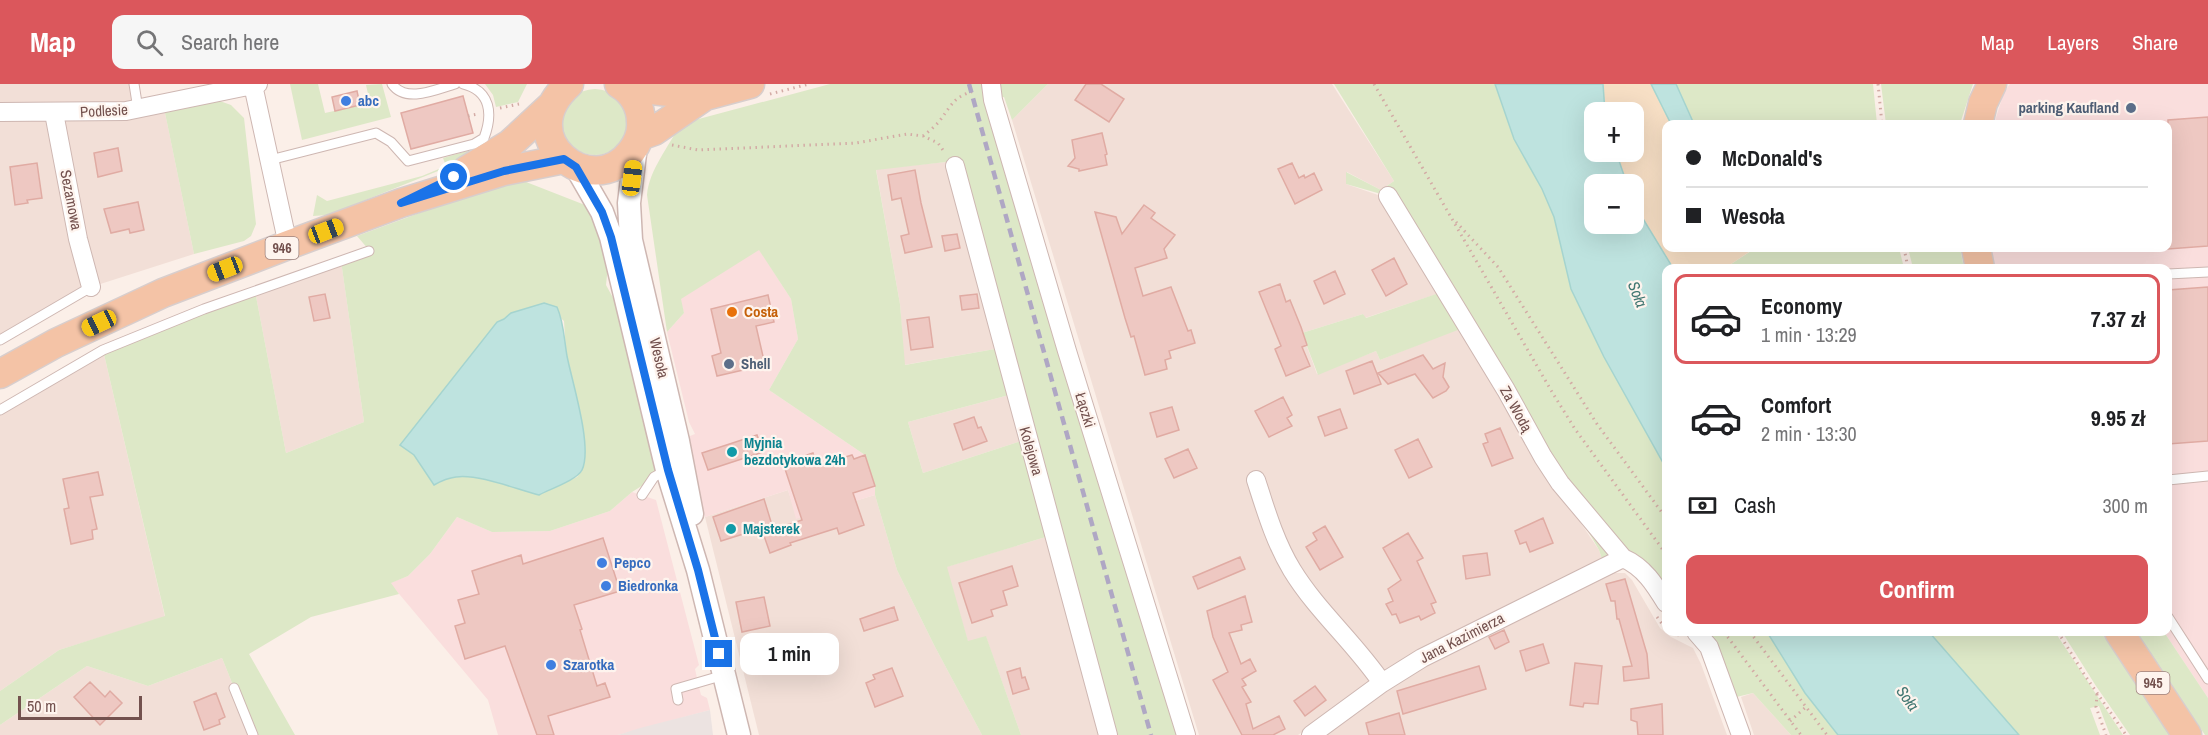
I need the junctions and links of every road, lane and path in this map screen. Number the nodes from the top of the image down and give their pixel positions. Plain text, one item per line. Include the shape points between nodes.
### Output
1 (134, 84) edge
2 (255, 84) edge
3 (392, 84) edge
4 (455, 84) edge
5 (463, 84) edge
6 (569, 84) edge
7 (750, 84) edge
8 (1374, 84) edge
9 (1878, 84) edge
10 (1992, 84) edge
11 (991, 85) edge
12 (622, 86) edge
13 (705, 96) junction
14 (519, 104) dead end
15 (508, 106) dead end
16 (550, 107) junction
17 (138, 109) junction
18 (0, 112) edge
19 (54, 113) junction
20 (1882, 120) edge
21 (1979, 120) edge
22 (924, 136) junction
23 (638, 141) junction
24 (670, 145) dead end
25 (270, 160) junction
26 (570, 163) junction
27 (955, 166) joint
28 (1388, 196) dead end
29 (401, 203) junction
30 (1451, 218) junction
31 (288, 245) junction
32 (369, 251) dead end
33 (2208, 272) edge
34 (2172, 274) edge
35 (91, 287) joint
36 (0, 339) edge
37 (0, 374) edge
38 (0, 410) edge
39 (668, 470) junction
40 (2208, 476) edge
41 (1256, 480) dead end
42 (2172, 480) edge
43 (642, 495) dead end
44 (1662, 513) edge
45 (1662, 549) edge
46 (1623, 558) junction
47 (698, 570) junction
48 (1662, 597) edge
49 (2172, 623) edge
50 (1699, 636) edge
51 (1727, 636) edge
52 (1753, 636) edge
53 (2061, 636) edge
54 (2122, 636) edge
55 (724, 675) junction
56 (2208, 679) edge
57 (1382, 683) junction
58 (234, 688) dead end
59 (2097, 694) junction
60 (678, 700) dead end
61 (1806, 707) junction
62 (1790, 721) junction
63 (253, 735) edge
64 (739, 735) edge
65 (1108, 735) edge
66 (1186, 735) edge
67 (1311, 735) edge
68 (1741, 735) edge
69 (1801, 735) edge
70 (1827, 735) edge
71 (2106, 735) edge
72 (2126, 735) edge
73 (2187, 735) edge

1 - 17 lane
2 - 17 street, Podlesie
2 - 25 street
3 - 4 lane via 412,95
5 - 25 lane via 485,98 490,116 484,138 474,144 408,161 391,142 376,133
6 - 16 main road
7 - 13 main road
8 - 30 path
9 - 20 path
10 - 21 main road
11 - 22 path via 957,97
11 - 66 street, Łączki via 1067,351
12 - 13 main road
12 - 23 main road via 638,104 642,125
13 - 23 main road
14 - 15 path
16 - 26 main road via 549,135
16 - 29 main road, 946 via 494,156
17 - 19 street, Podlesie
18 - 19 street, Podlesie
19 - 35 street, Sezamowa
22 - 24 path via 907,134 856,143 698,150
22 - 27 path via 938,143
23 - 26 main road via 628,156 610,167 590,170
23 - 47 street, Wesoła via 629,203 631,240 690,493
25 - 31 street
26 - 29 main road, 946 via 504,171
26 - 39 street, Wesoła via 602,212 611,237
27 - 65 street, Kolejowa
28 - 46 street, Za Wodą via 1543,457
29 - 31 main road, 946
30 - 44 path via 1498,267 1597,424
30 - 45 path via 1575,429
31 - 37 main road, 946 via 163,293
32 - 38 lane via 204,309 103,350
33 - 34 lane
35 - 36 lane
39 - 43 lane via 654,477
39 - 47 street, Wesoła
40 - 42 lane
41 - 57 street via 1280,548 1293,571
46 - 48 street, Za Wodą via 1644,572
46 - 57 street, Jana Kazimierza via 1422,657
47 - 55 street, Wesoła
49 - 56 lane
50 - 68 street via 1709,647
51 - 62 path
52 - 61 path
53 - 59 path
54 - 73 main road, 945
55 - 60 lane via 676,689
55 - 64 street, Wesoła
57 - 67 street, Jana Kazimierza
58 - 63 lane
59 - 71 path via 2096,706
59 - 72 path
61 - 62 path
61 - 70 path
62 - 69 path

